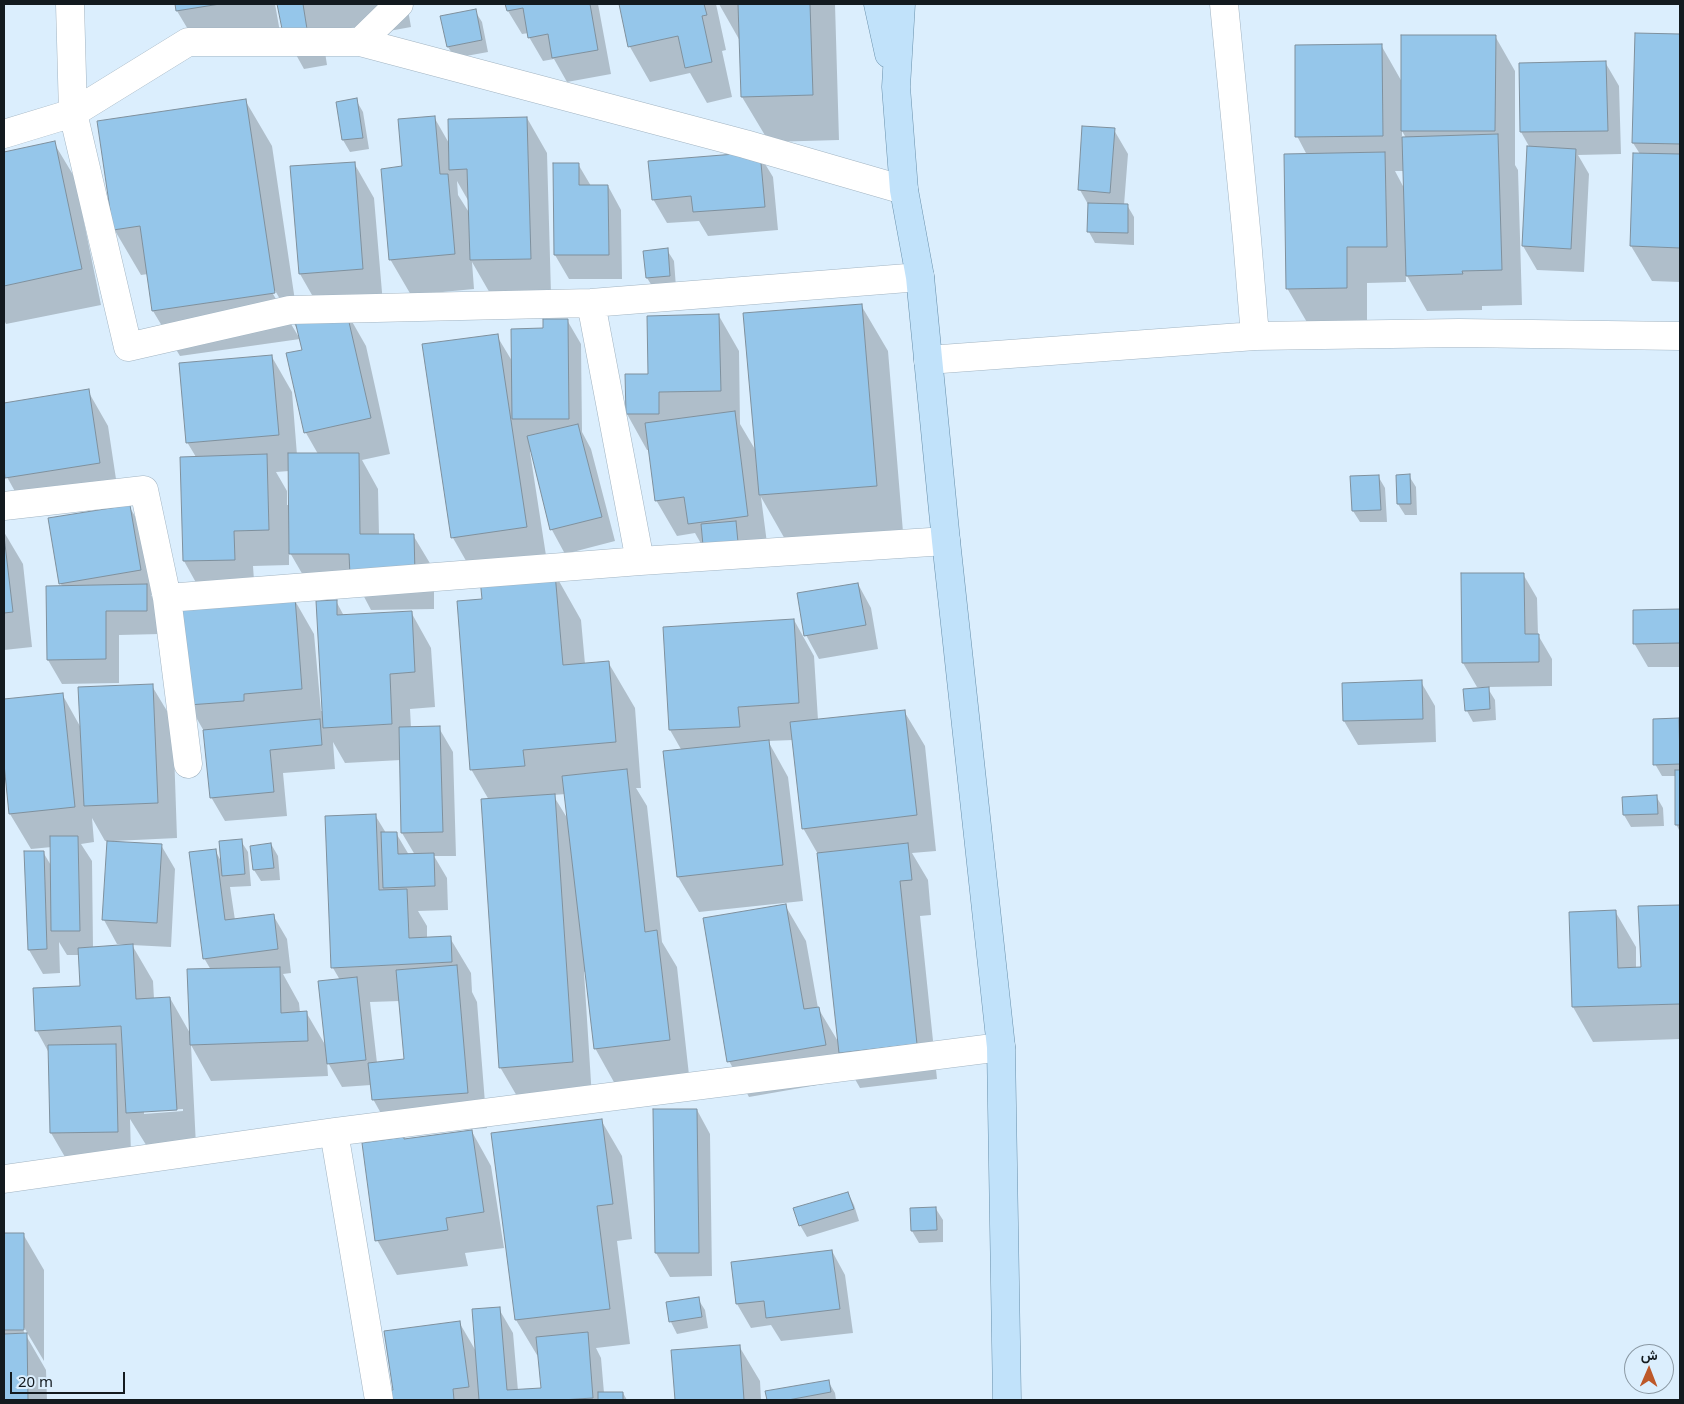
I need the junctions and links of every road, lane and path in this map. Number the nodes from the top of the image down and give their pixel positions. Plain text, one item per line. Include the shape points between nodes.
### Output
1 (70, 4) edge
2 (399, 4) edge
3 (878, 4) edge
4 (902, 4) edge
5 (1224, 4) edge
6 (360, 42) junction
7 (896, 88) junction
8 (73, 113) junction
9 (4, 134) edge
10 (904, 190) junction
11 (920, 277) junction
12 (591, 303) junction
13 (1255, 336) junction
14 (1680, 336) edge
15 (928, 360) junction
16 (4, 506) edge
17 (946, 541) junction
18 (640, 561) junction
19 (167, 598) junction
20 (188, 764) dead end
21 (1001, 1047) junction
22 (334, 1132) junction
23 (4, 1179) edge
24 (379, 1400) edge
25 (1007, 1400) edge

1 - 8 street
2 - 6 street
3 - 7 main road
4 - 7 main road
5 - 13 street
6 - 8 street via 188,42
6 - 10 street via 745,144
7 - 10 main road
8 - 9 street
8 - 12 street via 128,347 290,310
10 - 11 main road
11 - 12 street
11 - 15 main road
12 - 18 street
13 - 14 street via 1459,333
13 - 15 street
15 - 17 main road
16 - 19 street via 144,490
17 - 18 street
17 - 21 main road
18 - 19 street
19 - 20 street
21 - 22 street
21 - 25 main road
22 - 23 street
22 - 24 street

